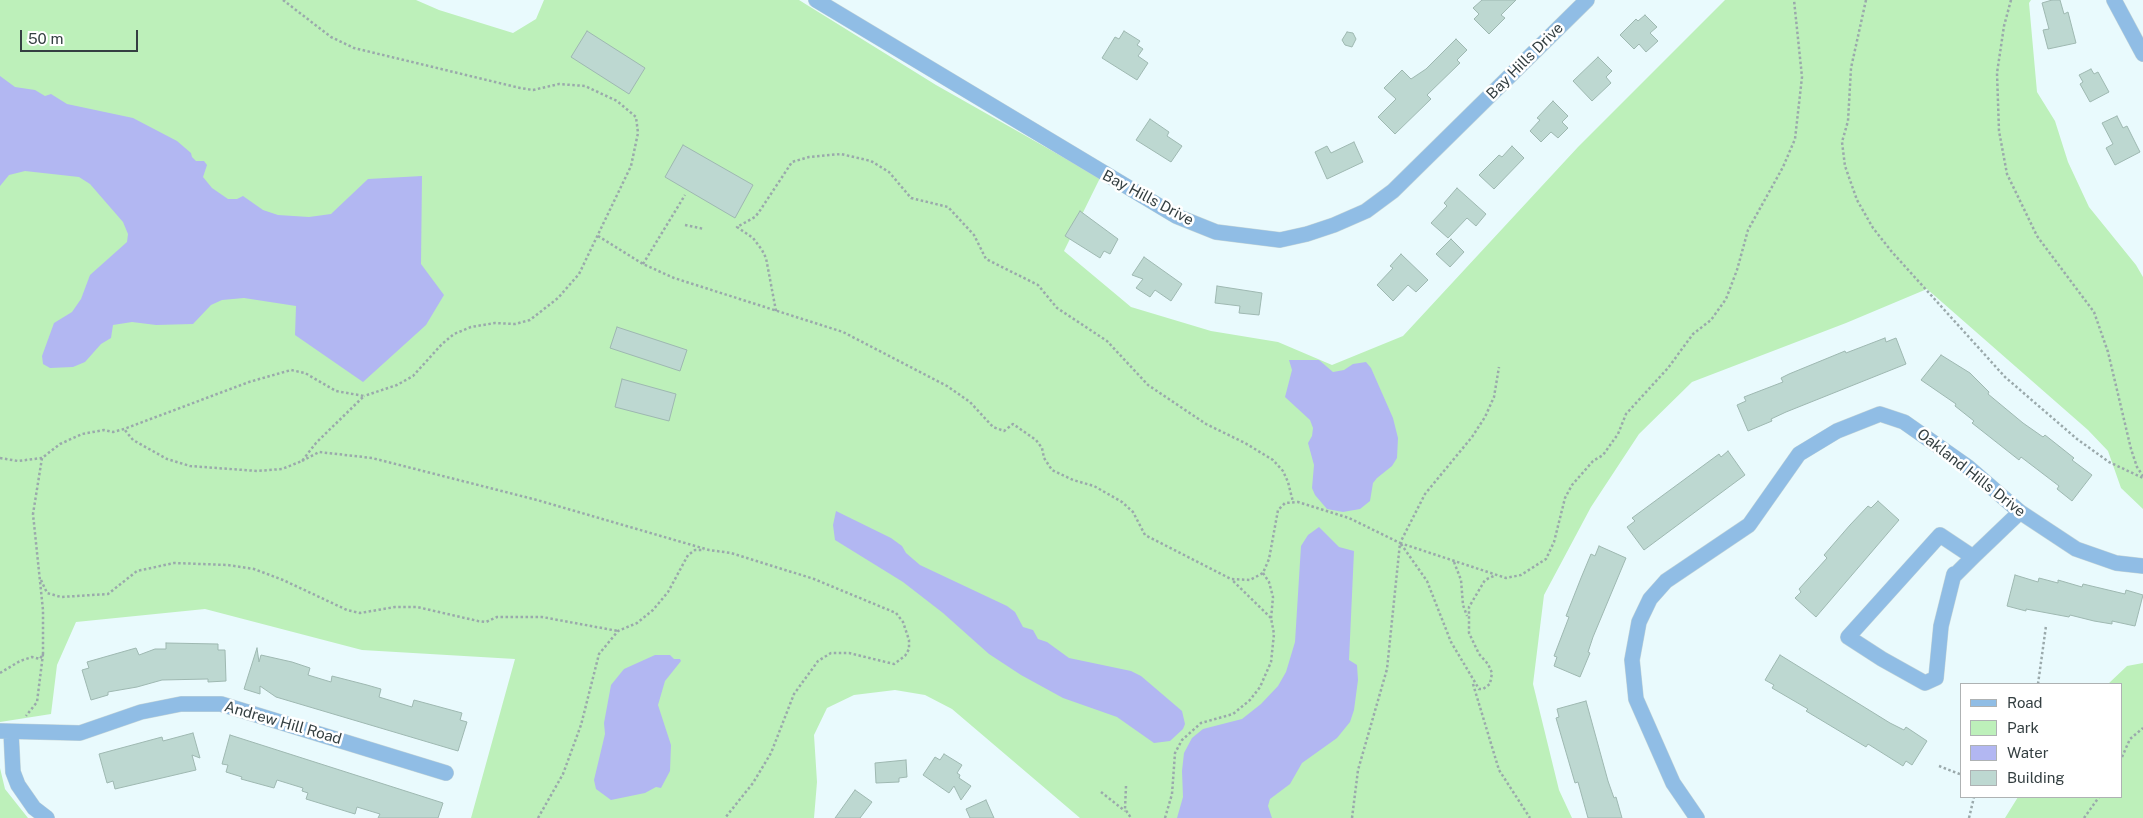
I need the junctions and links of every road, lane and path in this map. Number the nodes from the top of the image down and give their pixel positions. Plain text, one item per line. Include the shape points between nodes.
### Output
1 (283, 0) edge
2 (816, 0) edge
3 (1587, 0) edge
4 (1794, 0) edge
5 (1866, 0) edge
6 (2011, 0) edge
7 (2114, 0) edge
8 (2143, 54) edge
9 (685, 195) dead end
10 (685, 225) dead end
11 (704, 229) dead end
12 (598, 236) junction
13 (643, 264) junction
14 (776, 311) junction
15 (1499, 367) dead end
16 (364, 396) junction
17 (124, 429) junction
18 (0, 458) edge
19 (42, 458) junction
20 (302, 461) junction
21 (2143, 477) edge
22 (1293, 502) junction
23 (2020, 512) junction
24 (1400, 543) junction
25 (709, 550) junction
26 (1973, 557) junction
27 (1454, 562) junction
28 (2143, 566) edge
29 (1263, 573) junction
30 (1496, 575) junction
31 (1231, 579) junction
32 (41, 580) junction
33 (1468, 617) junction
34 (1271, 618) junction
35 (2046, 626) dead end
36 (618, 631) junction
37 (43, 654) junction
38 (0, 673) edge
39 (1470, 676) junction
40 (2038, 683) edge
41 (2143, 728) edge
42 (12, 731) edge
43 (2123, 755) edge
44 (1939, 766) dead end
45 (446, 773) dead end
46 (1960, 774) edge
47 (1126, 786) dead end
48 (1100, 792) dead end
49 (1974, 798) edge
50 (2098, 798) edge
51 (1126, 812) junction
52 (47, 818) edge
53 (538, 818) edge
54 (725, 818) edge
55 (1131, 818) edge
56 (1165, 818) edge
57 (1352, 818) edge
58 (1530, 818) edge
59 (1697, 818) edge
60 (1969, 818) edge
61 (2084, 818) edge

1 - 12 path via 331,37 354,48 520,88 533,90 559,84 585,86 628,109 636,118 638,133 631,166
2 - 3 street, Bay Hills Drive via 1176,216 1216,232 1280,240 1334,225 1366,211 1393,192
4 - 30 path via 1802,77 1795,139 1748,230 1726,299 1626,414 1618,434 1603,454 1572,485 1546,559 1513,578
5 - 21 path via 1851,68 1848,121 1842,142 1845,166 1861,207 1892,252 2005,377 2077,439 2109,462
6 - 21 path via 1997,73 1999,131 2007,174 2037,236 2094,312 2108,352 2131,449
7 - 8 street
9 - 13 path
10 - 11 path
12 - 13 path
12 - 16 path via 578,274 558,298 530,320 471,326 442,344 413,376
13 - 14 path via 706,290
14 - 22 path via 766,258 753,238 736,227 755,217 792,162 840,154 871,161 889,172 911,198 948,207 974,235 986,259 1038,285 1057,308 1107,342 1148,385 1206,424 1273,460 1286,477
14 - 31 path via 844,332 925,375 964,398 999,431 1007,430 1013,424 1017,426 1036,440 1052,470 1109,493 1133,512 1145,535
15 - 24 path via 1488,412 1472,437 1425,494
16 - 17 path via 336,391 305,373 291,370 249,382
16 - 20 path
17 - 19 path via 82,434 60,444
17 - 20 path via 133,440 167,459 190,466 257,471
18 - 19 path via 18,461
19 - 32 path via 33,514
20 - 25 path via 319,452 372,458 538,500
22 - 24 path via 1349,518
22 - 29 path via 1285,503 1278,510 1269,559
23 - 26 street
23 - 28 street, Oakland Hills Drive via 2076,548 2116,563
23 - 59 street, Oakland Hills Drive via 1930,439 1904,422 1880,414 1837,431 1799,454 1749,525 1666,581 1650,599 1639,622 1632,660 1636,699 1673,783
24 - 27 path
24 - 39 path via 1427,581 1451,642
24 - 57 path via 1387,669 1359,762
25 - 36 path via 695,550 688,556 668,592 653,610 637,623
25 - 54 path via 731,553 814,579 896,613 909,640 905,656 894,664 849,653 831,653 818,661 794,694 771,753 753,783
26 - 26 street via 1954,574 1941,626 1936,678 1925,683 1848,637 1940,535
27 - 30 path
27 - 33 path
29 - 31 path via 1250,580
29 - 34 path via 1273,597
30 - 33 path via 1485,580 1469,607
31 - 34 path
32 - 36 path via 47,592 61,598 108,594 137,571 174,562 228,565 254,569 360,613 417,607 486,622 497,617 542,617
32 - 37 path
33 - 39 path via 1468,633 1492,670 1492,680 1486,688 1479,689
34 - 56 path via 1273,651 1268,672 1250,700 1233,714 1201,723 1182,740 1175,753 1172,794
35 - 40 path
36 - 53 path via 599,654 581,725 562,774
37 - 38 path via 40,659 32,657 20,661
37 - 42 path via 37,702
39 - 58 path via 1499,770
41 - 43 path via 2130,740
42 - 45 street, Andrew Hill Road via 80,733 165,707 221,704
42 - 52 street via 13,772 18,786 34,808
44 - 46 path
47 - 51 path
48 - 51 path
49 - 60 path
50 - 61 path
51 - 55 path

